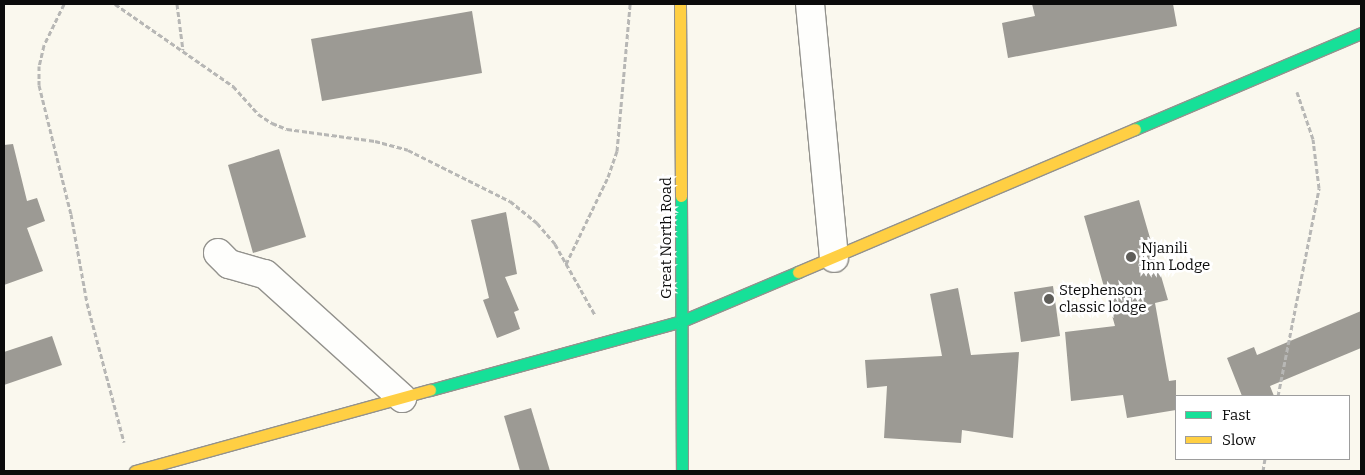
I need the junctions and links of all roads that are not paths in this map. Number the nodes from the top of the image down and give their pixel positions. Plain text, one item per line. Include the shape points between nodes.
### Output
1 (680, 4) edge
2 (810, 4) edge
3 (1361, 33) edge
4 (218, 254) dead end
5 (834, 258) junction
6 (682, 321) junction
7 (402, 398) junction
8 (135, 471) edge
9 (682, 471) edge

1 - 6 main road, Great North Road
2 - 5 street
3 - 5 main road
4 - 7 street via 229,264 265,274
5 - 6 main road
6 - 7 main road
6 - 9 main road, Great North Road
7 - 8 main road

